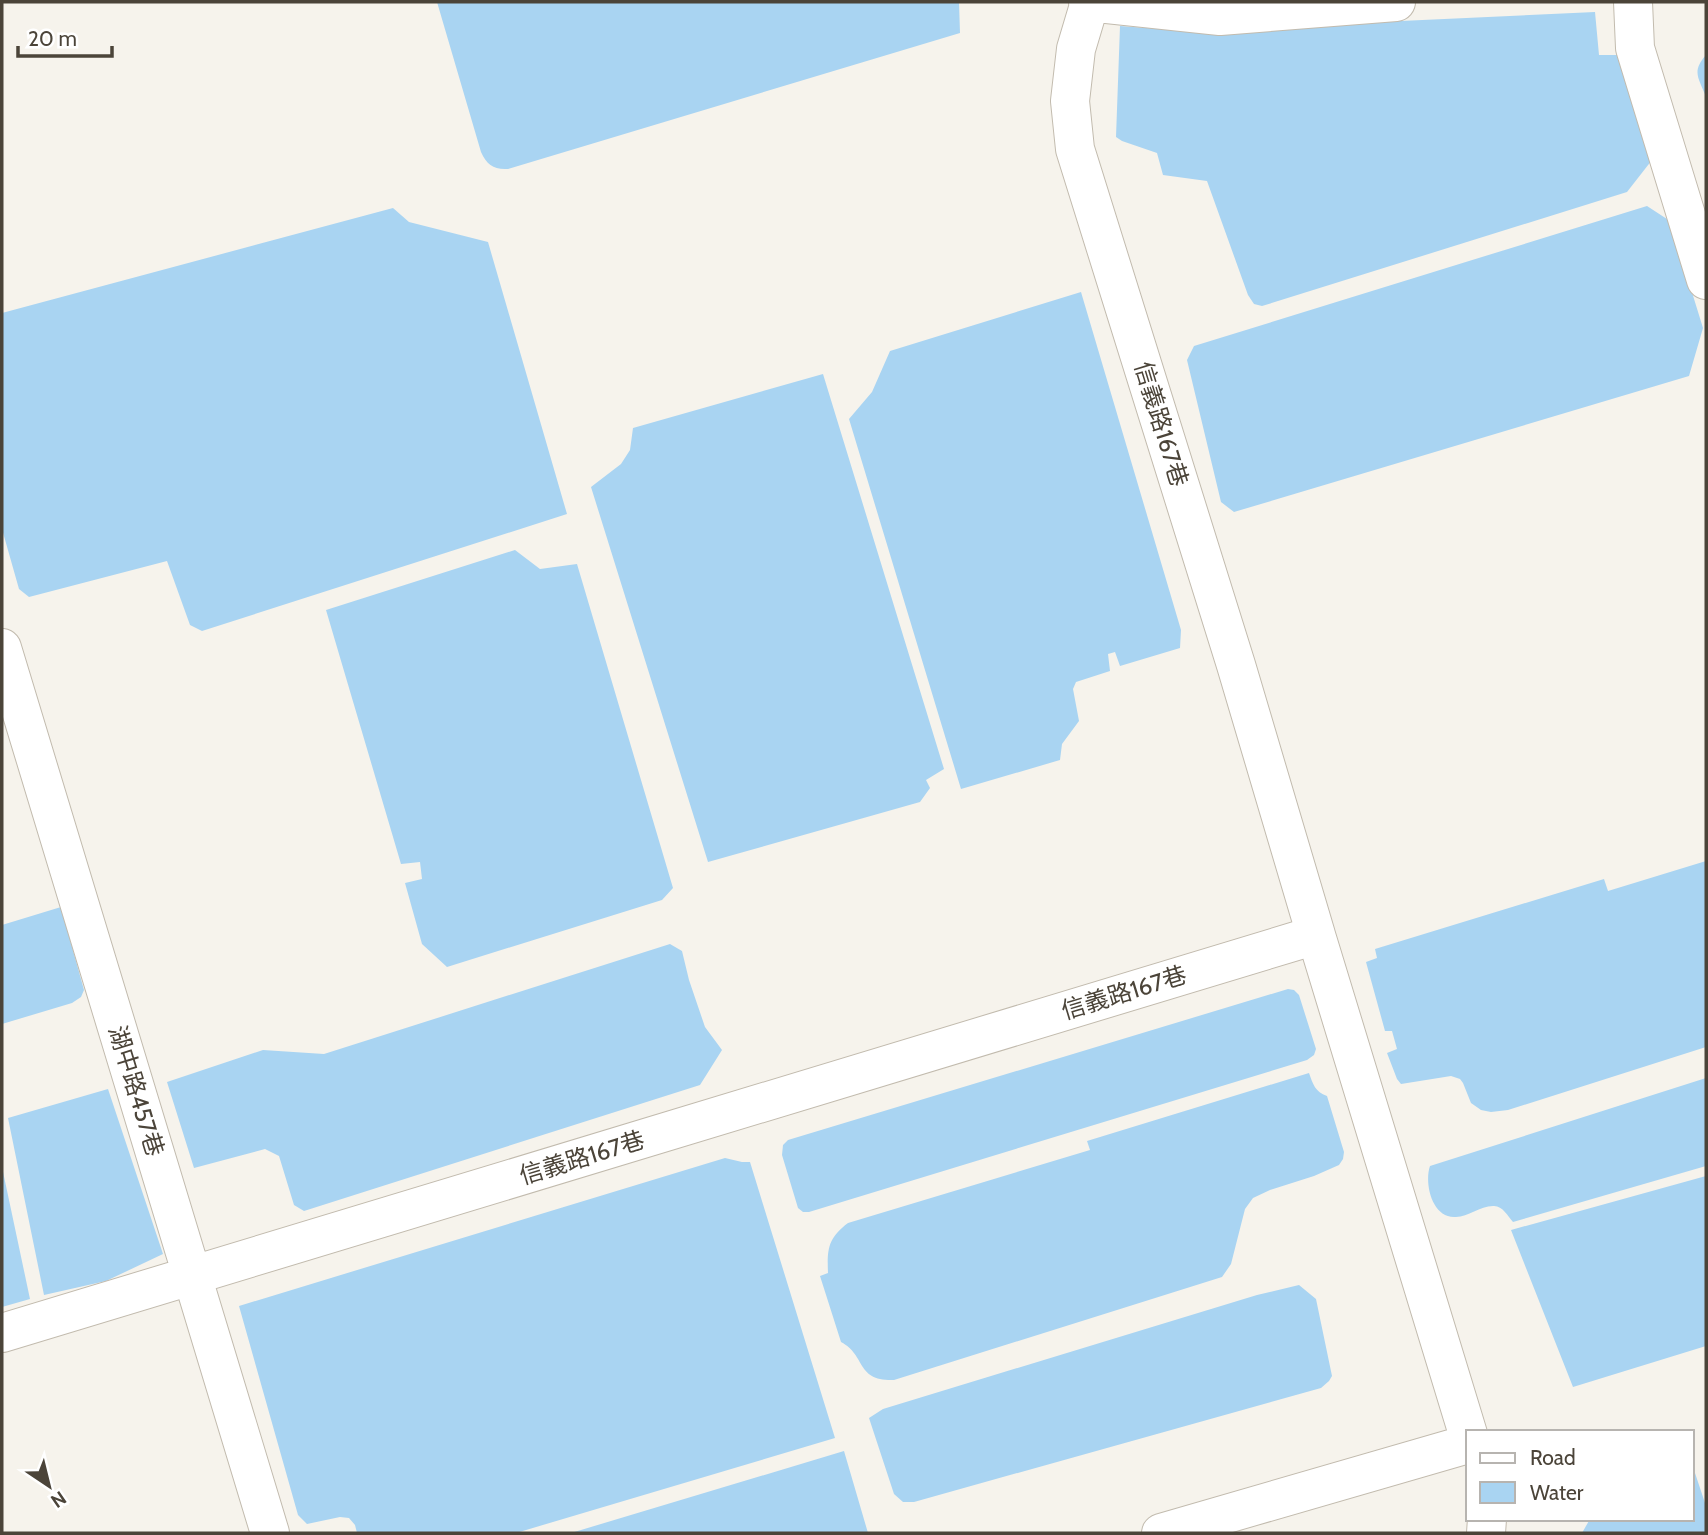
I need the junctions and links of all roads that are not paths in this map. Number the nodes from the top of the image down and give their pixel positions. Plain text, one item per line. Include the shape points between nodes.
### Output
1 (1089, 2) edge
2 (1396, 2) edge
3 (1633, 2) edge
4 (1706, 279) edge
5 (2, 648) edge
6 (1316, 935) junction
7 (193, 1276) junction
8 (2, 1333) edge
9 (1467, 1430) edge
10 (1466, 1445) edge
11 (270, 1533) edge
12 (1161, 1533) edge

1 - 2 street via 1220,16
1 - 6 street, 信義路167巷 via 1076,49 1070,101 1075,149
3 - 4 street via 1635,48
5 - 7 street, 湖中路457巷
6 - 7 street, 信義路167巷
6 - 9 street
7 - 8 street, 信義路167巷
7 - 11 street, 湖中路457巷
10 - 12 street

